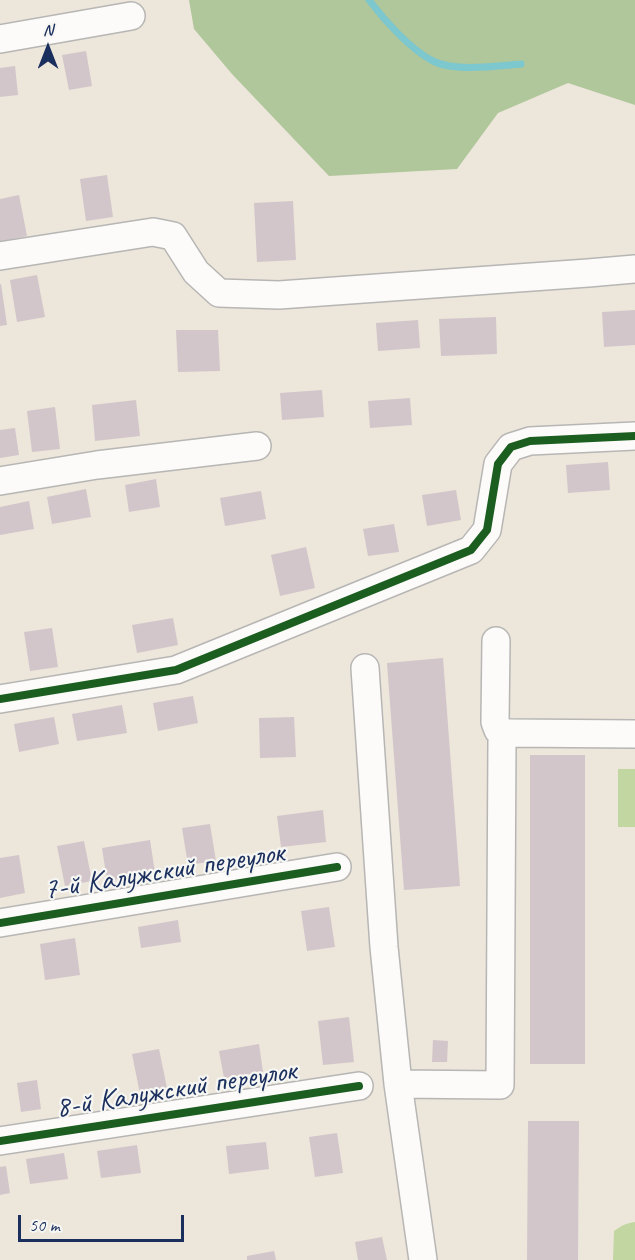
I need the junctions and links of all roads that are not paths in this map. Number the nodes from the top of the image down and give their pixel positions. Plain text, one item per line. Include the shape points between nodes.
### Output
1 (131, 16) dead end
2 (0, 39) edge
3 (0, 256) edge
4 (635, 269) edge
5 (635, 436) edge
6 (257, 446) dead end
7 (0, 481) edge
8 (496, 641) dead end
9 (364, 668) dead end
10 (0, 699) edge
11 (635, 734) edge
12 (504, 735) junction
13 (337, 867) dead end
14 (0, 923) edge
15 (398, 1084) junction
16 (359, 1086) dead end
17 (0, 1141) edge
18 (423, 1260) edge

1 - 2 street
3 - 4 street via 153,232 174,236 196,272 219,293 279,295
5 - 10 street via 530,441 511,447 498,464 487,530 471,550 176,670
6 - 7 street
8 - 12 street via 495,723
9 - 15 street
11 - 12 street
12 - 15 street via 500,1085
13 - 14 street, 7-й Калужский переулок
15 - 18 street
16 - 17 street, 8-й Калужский переулок

